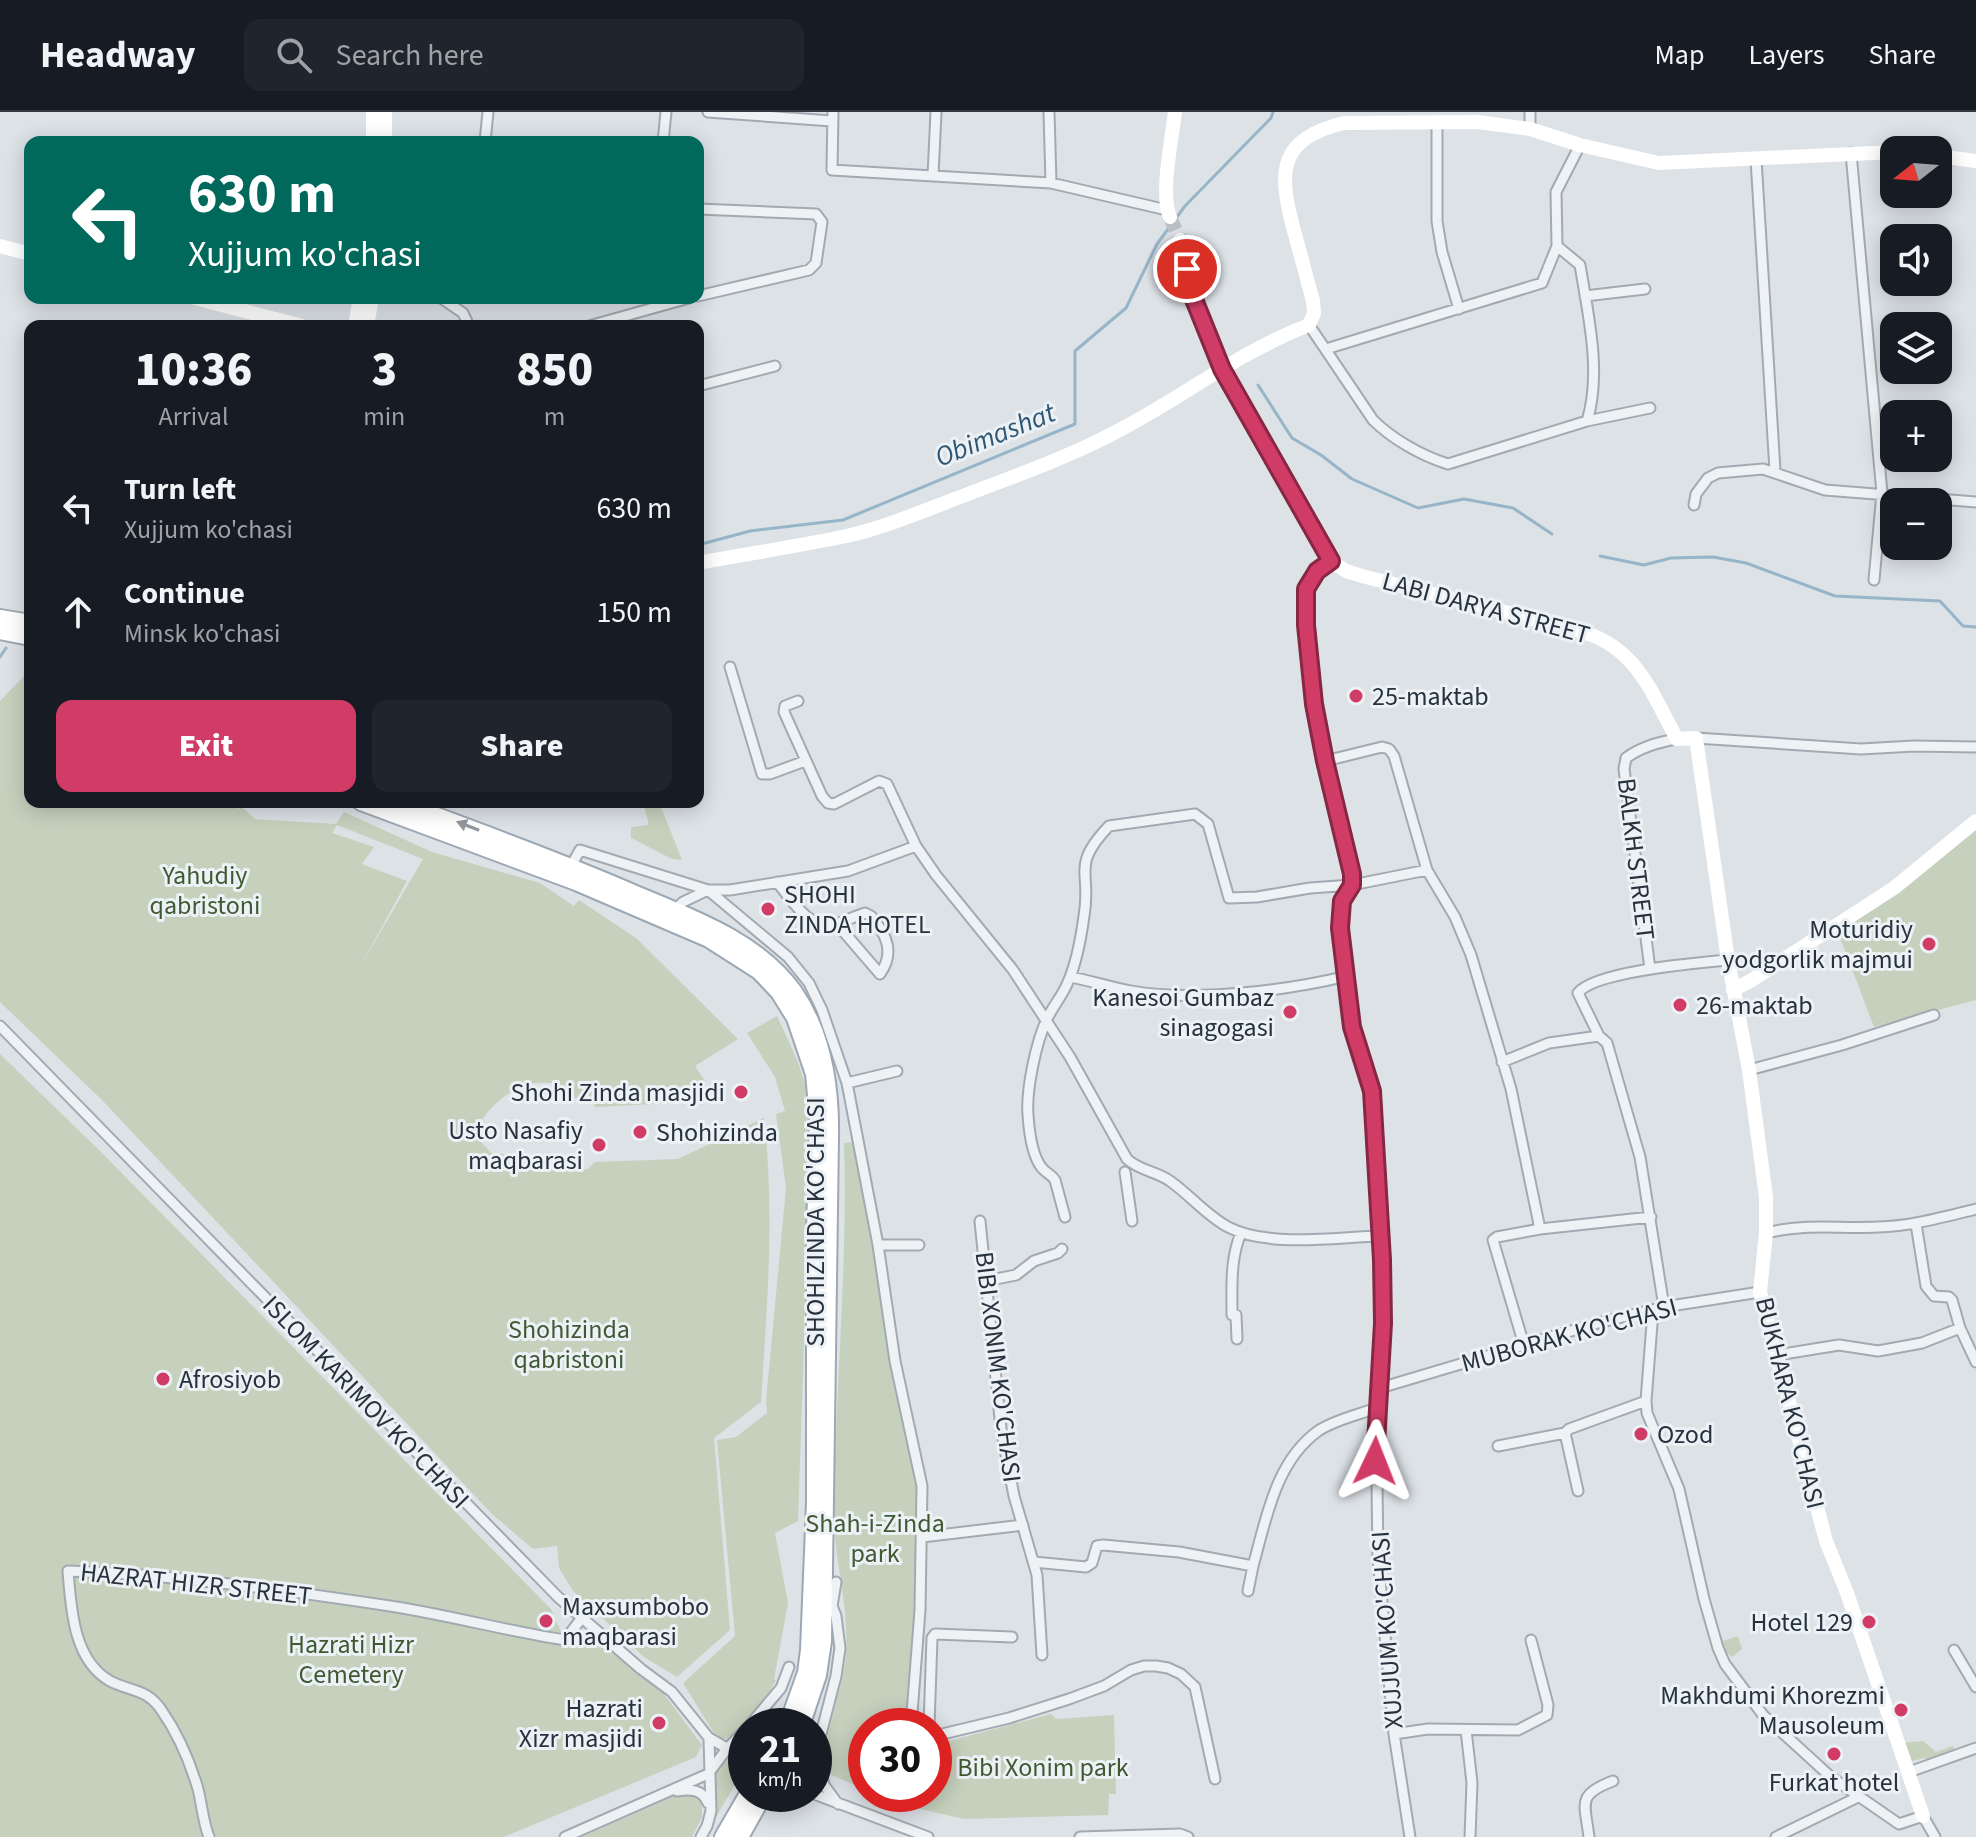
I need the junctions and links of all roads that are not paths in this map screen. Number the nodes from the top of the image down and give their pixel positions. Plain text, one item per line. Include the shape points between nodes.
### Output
1 (373, 112) edge
2 (385, 112) edge
3 (488, 112) edge
4 (666, 112) edge
5 (708, 112) edge
6 (936, 112) edge
7 (1049, 112) edge
8 (1175, 112) edge
9 (1530, 112) edge
10 (832, 117) edge
11 (1437, 123) junction
12 (1530, 129) junction
13 (373, 136) edge
14 (385, 136) edge
15 (486, 136) edge
16 (664, 136) edge
17 (1580, 145) junction
18 (1880, 152) edge
19 (1851, 153) junction
20 (1952, 158) edge
21 (1756, 159) junction
22 (1976, 161) edge
23 (933, 176) junction
24 (1051, 183) junction
25 (704, 209) edge
26 (1168, 214) joint
27 (1180, 240) tunnel mouth
28 (0, 246) edge
29 (1557, 246) junction
30 (24, 252) edge
31 (1645, 289) dead end
32 (704, 294) edge
33 (1585, 296) junction
34 (218, 304) edge
35 (450, 304) edge
36 (660, 304) edge
37 (1459, 309) junction
38 (279, 320) edge
39 (466, 320) edge
40 (608, 320) edge
41 (1309, 325) junction
42 (1326, 349) junction
43 (775, 366) dead end
44 (1222, 369) junction
45 (704, 384) edge
46 (1650, 408) dead end
47 (1587, 421) junction
48 (1775, 471) junction
49 (1882, 488) edge
50 (1880, 493) edge
51 (1952, 500) edge
52 (1976, 502) edge
53 (1694, 505) dead end
54 (1880, 515) edge
55 (1331, 561) junction
56 (704, 562) edge
57 (1874, 580) dead end
58 (0, 618) edge
59 (24, 622) edge
60 (0, 631) edge
61 (24, 636) edge
62 (730, 667) dead end
63 (798, 701) dead end
64 (1696, 738) junction
65 (1677, 739) junction
66 (1976, 747) edge
67 (805, 761) junction
68 (1325, 761) junction
69 (396, 808) edge
70 (430, 814) edge
71 (1976, 821) edge
72 (916, 846) junction
73 (620, 863) junction
74 (571, 866) junction
75 (1427, 870) junction
76 (777, 882) junction
77 (613, 884) junction
78 (1352, 885) junction
79 (708, 890) junction
80 (675, 910) junction
81 (837, 924) junction
82 (1728, 960) junction
83 (1650, 969) junction
84 (1347, 976) junction
85 (1071, 977) junction
86 (1733, 990) junction
87 (1934, 1015) dead end
88 (1046, 1021) junction
89 (0, 1026) edge
90 (1599, 1036) junction
91 (1502, 1062) junction
92 (1749, 1070) junction
93 (897, 1071) dead end
94 (847, 1083) junction
95 (1125, 1172) dead end
96 (1976, 1209) edge
97 (1065, 1217) dead end
98 (1651, 1217) junction
99 (980, 1221) dead end
100 (1132, 1221) dead end
101 (1916, 1224) junction
102 (1540, 1229) junction
103 (1241, 1233) junction
104 (1766, 1233) junction
105 (1380, 1236) junction
106 (878, 1245) junction
107 (919, 1245) dead end
108 (1062, 1249) dead end
109 (986, 1281) junction
110 (1760, 1292) junction
111 (1658, 1309) junction
112 (1960, 1328) junction
113 (1237, 1339) dead end
114 (1972, 1343) edge
115 (1524, 1345) junction
116 (1777, 1355) junction
117 (1976, 1362) edge
118 (1380, 1388) junction
119 (1646, 1401) junction
120 (1376, 1408) junction
121 (1565, 1433) junction
122 (1498, 1446) dead end
123 (1578, 1491) dead end
124 (1023, 1525) junction
125 (922, 1537) junction
126 (1034, 1562) junction
127 (1253, 1566) junction
128 (836, 1582) dead end
129 (1248, 1591) dead end
130 (581, 1619) junction
131 (1012, 1637) dead end
132 (1531, 1640) dead end
133 (1954, 1650) dead end
134 (1042, 1655) dead end
135 (789, 1667) dead end
136 (1976, 1687) edge
137 (764, 1708) edge
138 (793, 1708) edge
139 (807, 1708) edge
140 (912, 1708) edge
141 (930, 1708) edge
142 (1466, 1730) junction
143 (952, 1732) edge
144 (1394, 1734) junction
145 (709, 1738) junction
146 (1976, 1748) edge
147 (726, 1750) joint
148 (1909, 1772) junction
149 (708, 1774) junction
150 (1215, 1779) dead end
151 (1613, 1781) dead end
152 (666, 1793) junction
153 (1858, 1797) junction
154 (832, 1802) edge
155 (838, 1804) junction
156 (711, 1811) junction
157 (738, 1812) edge
158 (754, 1812) edge
159 (1923, 1816) junction
160 (209, 1837) edge
161 (565, 1837) edge
162 (701, 1837) edge
163 (723, 1837) edge
164 (740, 1837) edge
165 (928, 1837) edge
166 (1080, 1837) edge
167 (1188, 1837) edge
168 (1410, 1837) edge
169 (1470, 1837) edge
170 (1589, 1837) edge
171 (1776, 1837) edge
172 (1935, 1837) edge

1 - 13 street
2 - 14 street
3 - 15 street
4 - 16 street
5 - 10 street
6 - 23 street
7 - 24 street
8 - 26 street
9 - 12 street
10 - 23 street via 832,170
11 - 12 street
11 - 37 street via 1437,221
11 - 41 street via 1344,123 1315,132 1290,156 1284,193 1313,301
12 - 17 street
17 - 21 street via 1659,163
17 - 29 street via 1556,192
18 - 19 street
19 - 21 street
19 - 49 street
20 - 22 street
21 - 48 street
23 - 24 street
24 - 26 street
25 - 32 street via 816,214 822,222 816,263 809,270
27 - 44 street via 1193,297
28 - 30 street
29 - 33 street via 1580,265
29 - 37 street via 1538,286
31 - 33 street
33 - 47 street via 1593,400
34 - 38 street
35 - 39 street
36 - 40 street
37 - 42 street
41 - 42 street
41 - 44 street
42 - 47 street via 1380,427 1448,464
43 - 45 street
44 - 55 street
44 - 56 street via 1076,452 892,523
46 - 47 street
48 - 50 street via 1825,490
48 - 53 street via 1718,473 1702,484
51 - 52 street
54 - 57 street
55 - 65 street, LABI DARYA STREET via 1362,576 1604,639 1639,670
55 - 68 street, XUJJUM KO'CHASI via 1306,589 1314,704
58 - 59 main road
60 - 61 main road
62 - 67 street via 762,774
63 - 67 street via 785,706 784,712
64 - 65 street
64 - 66 street via 1861,749
64 - 82 street, BUKHARA KO'CHASI
65 - 83 street, BALKH STREET via 1633,753 1624,769
67 - 72 street via 828,803 883,781
68 - 75 street via 1389,749
68 - 78 street, XUJJUM KO'CHASI
69 - 70 main road, SHOHIZINDA KO'CHASI
74 -> 70 main road, SHOHIZINDA KO'CHASI
70 - 138 main road, SHOHIZINDA KO'CHASI via 722,946 769,982 801,1030 814,1074 818,1116 815,1502 809,1650
71 - 86 street via 1894,888
72 - 76 street via 848,871
72 - 88 street
73 - 74 street via 580,850
73 - 77 street
73 - 79 street
74 - 77 main road, SHOHIZINDA KO'CHASI
75 - 78 street
75 - 91 street via 1469,948
76 - 79 street
76 - 81 street via 811,920
77 - 80 main road, SHOHIZINDA KO'CHASI
78 - 84 street, XUJJUM KO'CHASI via 1342,901 1340,928
78 - 85 street via 1229,898 1208,824 1195,814 1109,826 1086,855 1085,914
79 - 80 street
79 - 94 street via 780,949 809,983
80 - 139 main road, SHOHIZINDA KO'CHASI via 741,943 781,976 810,1018 827,1084 823,1641
81 - 81 street via 872,964 880,974 890,951 875,920 865,913
82 - 83 street
82 - 86 street, BUKHARA KO'CHASI
83 - 90 street via 1581,989 1578,993
84 - 85 street via 1203,994 1134,992
84 - 105 street, XUJJUM KO'CHASI via 1352,1027 1372,1091
85 - 88 street
86 - 92 street, BUKHARA KO'CHASI
87 - 92 street
88 - 97 street via 1032,1063 1027,1112 1034,1148 1043,1170 1055,1180
88 - 103 street via 1127,1159 1170,1180
89 - 130 street, ISLOM KARIMOV KO'CHASI
90 - 91 street via 1549,1043
90 - 98 street via 1607,1043 1630,1117
91 - 102 street
92 - 104 street, BUKHARA KO'CHASI
93 - 94 street
94 - 106 street
95 - 100 street
96 - 101 street
98 - 102 street
98 - 111 street
99 - 109 street, BIBI XONIM KO'CHASI
101 - 104 street via 1793,1226
101 - 112 street via 1926,1286 1934,1296 1952,1300
102 - 115 street via 1493,1240
103 - 105 street via 1272,1238
103 - 113 street via 1232,1278
104 - 110 street, BUKHARA KO'CHASI
105 - 118 street, XUJJUM KO'CHASI
106 - 107 street
106 - 125 street via 895,1361 922,1486
108 - 109 street via 1016,1275
109 - 124 street, BIBI XONIM KO'CHASI via 1001,1428
110 - 111 street, MUBORAK KO'CHASI
110 - 116 street, BUKHARA KO'CHASI
111 - 115 street, MUBORAK KO'CHASI
111 - 119 street
112 - 114 street
112 - 116 street via 1922,1343 1878,1351 1839,1345
114 - 117 street
115 - 118 street, MUBORAK KO'CHASI
116 - 148 street, BUKHARA KO'CHASI via 1826,1541
118 - 120 street, XUJJUM KO'CHASI
119 - 121 street
119 - 153 street via 1679,1489 1725,1664 1763,1715
120 - 127 street via 1319,1430 1298,1449 1265,1518
120 - 144 street, XUJJUM KO'CHASI via 1378,1558
121 - 122 street
121 - 123 street
124 - 125 street
124 - 126 street, BIBI XONIM KO'CHASI
125 - 140 street
126 - 127 street via 1086,1567 1097,1546 1103,1545
126 - 134 street, BIBI XONIM KO'CHASI
127 - 129 street
128 - 155 street via 832,1606 840,1648 816,1753 824,1785
130 - 145 street, ISLOM KARIMOV KO'CHASI via 672,1692
130 - 160 street, HAZRAT HIZR STREET via 565,1640 393,1607 129,1573 68,1571 71,1610 83,1651 99,1673 144,1693 161,1709 188,1762
131 - 141 street via 935,1634
132 - 142 street via 1547,1715 1518,1730
133 - 136 street
135 - 137 street
142 - 144 street
142 - 169 street via 1472,1783
143 - 150 street via 1069,1699 1144,1666 1168,1668 1195,1687
144 - 168 street, XUJJUM KO'CHASI
145 - 147 street, ISLOM KARIMOV KO'CHASI
145 - 149 street
146 - 148 street
147 - 149 street
148 - 159 street, BUKHARA KO'CHASI
149 - 152 street
149 - 156 street
151 - 170 street via 1588,1792
152 - 156 street via 700,1792
152 - 161 street
153 - 159 street via 1899,1824
153 - 171 street
154 - 155 street
155 - 165 street
156 - 162 street
157 - 163 main road
158 - 164 main road
159 - 172 street
166 - 167 street

